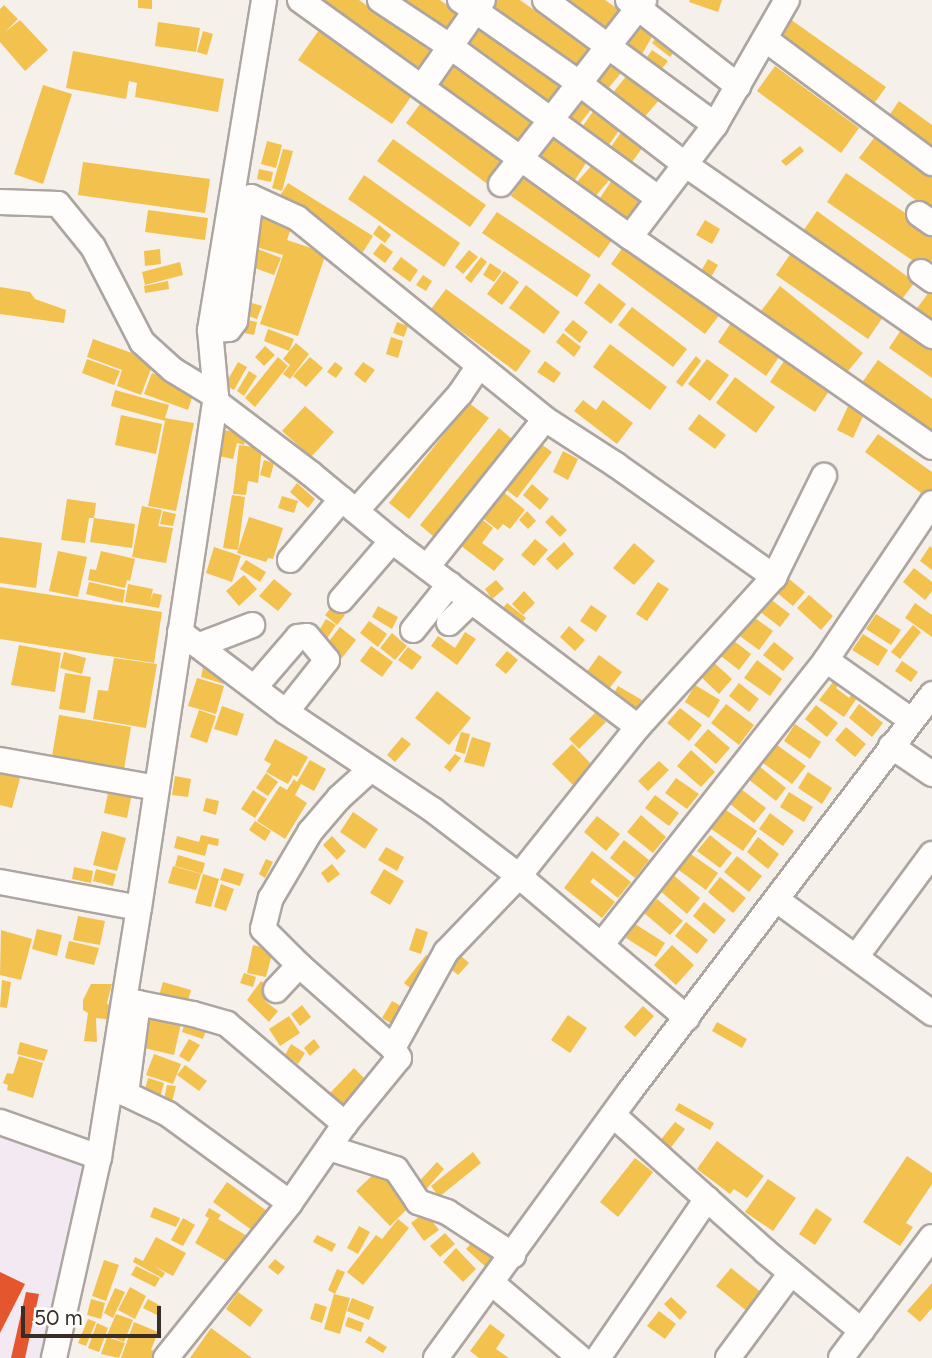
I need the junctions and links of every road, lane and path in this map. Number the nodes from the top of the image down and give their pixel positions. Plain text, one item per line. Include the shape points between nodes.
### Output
1 (264, 0) edge
2 (301, 0) edge
3 (380, 0) edge
4 (545, 0) edge
5 (787, 0) edge
6 (637, 3) edge
7 (473, 4) edge
8 (765, 39) junction
9 (451, 47) junction
10 (606, 47) junction
11 (579, 83) junction
12 (738, 86) junction
13 (422, 87) junction
14 (550, 120) junction
15 (716, 125) junction
16 (522, 157) junction
17 (932, 163) edge
18 (686, 165) junction
19 (502, 184) dead end
20 (658, 198) junction
21 (0, 202) edge
22 (630, 237) junction
23 (210, 330) junction
24 (932, 336) edge
25 (479, 366) junction
26 (215, 398) junction
27 (545, 419) junction
28 (932, 447) edge
29 (824, 476) dead end
30 (932, 503) edge
31 (349, 505) junction
32 (392, 541) junction
33 (290, 560) dead end
34 (427, 567) junction
35 (774, 577) junction
36 (450, 584) junction
37 (341, 600) dead end
38 (471, 602) junction
39 (449, 623) dead end
40 (252, 625) dead end
41 (413, 630) dead end
42 (190, 639) junction
43 (826, 660) junction
44 (255, 687) junction
45 (932, 694) edge
46 (285, 712) junction
47 (911, 720) junction
48 (638, 727) junction
49 (891, 746) junction
50 (0, 760) edge
51 (371, 769) junction
52 (932, 774) edge
53 (157, 788) junction
54 (932, 854) edge
55 (519, 876) junction
56 (0, 882) edge
57 (777, 900) junction
58 (139, 908) junction
59 (601, 944) junction
60 (856, 957) junction
61 (299, 965) junction
62 (276, 990) dead end
63 (932, 1013) edge
64 (687, 1018) junction
65 (393, 1048) junction
66 (613, 1115) junction
67 (0, 1122) edge
68 (345, 1124) junction
69 (329, 1148) junction
70 (99, 1157) junction
71 (707, 1199) junction
72 (290, 1203) junction
73 (930, 1246) edge
74 (513, 1255) junction
75 (792, 1273) junction
76 (492, 1283) junction
77 (862, 1331) junction
78 (54, 1358) edge
79 (166, 1358) edge
80 (436, 1358) edge
81 (580, 1358) edge
82 (598, 1358) edge
83 (728, 1358) edge
84 (841, 1358) edge

1 - 23 street
2 - 13 street
3 - 9 street
4 - 10 street
5 - 8 street
6 - 10 street
6 - 12 street
7 - 9 street
7 - 11 street
8 - 12 street
8 - 17 street
9 - 13 street
9 - 14 street
10 - 11 street
10 - 15 street
11 - 14 street
11 - 18 street
12 - 15 street
13 - 16 street
14 - 16 street
14 - 20 street
15 - 18 street
16 - 19 street
16 - 22 street
18 - 20 street
18 - 24 street
20 - 22 street
21 - 26 street via 58,204 93,247 142,342
22 - 28 street
23 - 25 street via 229,328 235,321 251,197 303,223
23 - 26 street
25 - 27 street
25 - 31 street via 460,394
26 - 31 street
26 - 42 street
27 - 34 street
27 - 35 street
29 - 35 street
30 - 43 street
31 - 32 street
31 - 33 street
32 - 34 street
32 - 37 street
34 - 36 street
35 - 48 street
36 - 38 street
36 - 41 street
38 - 39 street
38 - 48 street
40 - 42 street
42 - 44 street
42 - 53 street
43 - 47 street
43 - 59 street
44 - 46 street
44 - 46 street via 298,637 307,636 327,660
45 - 47 street
46 - 51 street
47 - 49 street
48 - 55 street
49 - 52 street
49 - 57 street
50 - 53 street
51 - 55 street
51 - 61 street via 310,832 271,898 263,929
53 - 58 street
54 - 60 street
55 - 59 street
55 - 65 street via 446,952
56 - 58 street
57 - 60 street
57 - 64 street
58 - 70 street
59 - 64 street
60 - 63 street
61 - 62 street
61 - 65 street
64 - 66 street
65 - 68 street via 399,1058
66 - 71 street
66 - 74 street
67 - 70 street
68 - 69 street
68 - 72 street via 227,1024 138,1003 126,1094 168,1114
69 - 72 street
69 - 74 street via 396,1169 418,1202 447,1212
70 - 78 street
71 - 75 street
71 - 82 street
72 - 79 street
73 - 77 street
74 - 76 street
75 - 77 street
75 - 83 street
76 - 80 street
76 - 81 street
77 - 84 street

